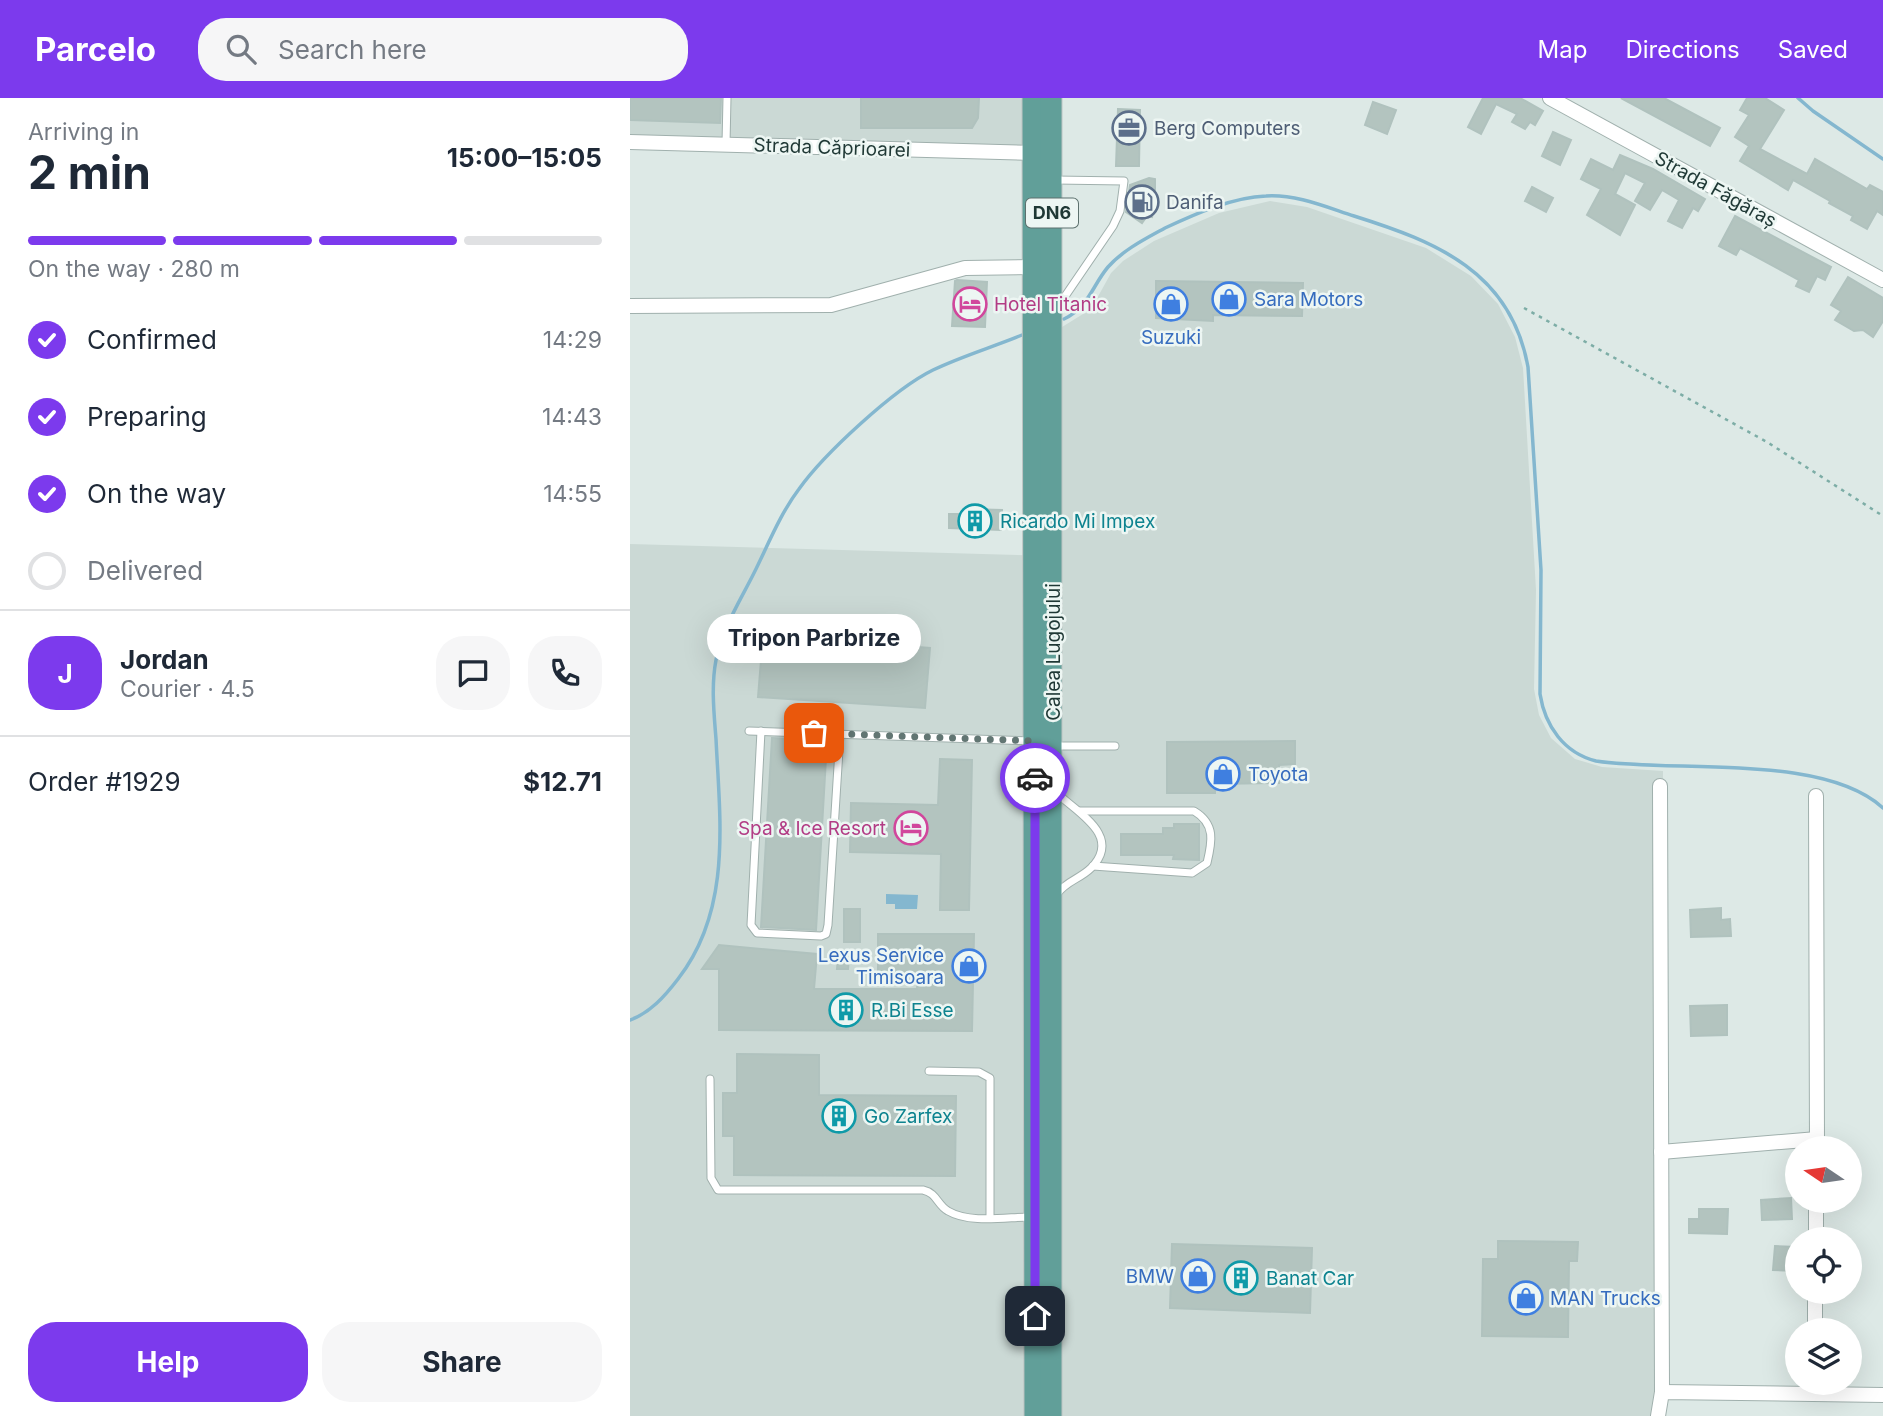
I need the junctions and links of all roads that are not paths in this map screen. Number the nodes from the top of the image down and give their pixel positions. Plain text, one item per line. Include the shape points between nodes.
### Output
1 (727, 98) edge
2 (1033, 98) edge
3 (1051, 98) edge
4 (1550, 98) edge
5 (630, 142) edge
6 (726, 144) junction
7 (1034, 152) junction
8 (1052, 180) junction
9 (1035, 267) junction
10 (1883, 280) edge
11 (630, 306) edge
12 (1052, 315) junction
13 (749, 731) dead end
14 (761, 731) junction
15 (840, 734) junction
16 (1044, 744) junction
17 (1115, 746) dead end
18 (1660, 786) dead end
19 (1053, 789) junction
20 (1816, 796) dead end
21 (1079, 811) junction
22 (1093, 866) junction
23 (1053, 901) junction
24 (929, 1071) dead end
25 (710, 1079) dead end
26 (1817, 1136) edge
27 (1785, 1145) edge
28 (1661, 1152) junction
29 (990, 1217) junction
30 (1035, 1217) junction
31 (1785, 1390) edge
32 (1662, 1392) junction
33 (1862, 1393) edge
34 (1883, 1395) edge
35 (1035, 1416) edge
36 (1051, 1416) edge
37 (1658, 1416) edge

1 - 6 lane
2 - 7 main road, Calea Lugojului / DN6
3 - 8 main road, Calea Lugojului / DN6
4 - 10 street, Strada Făgăraș
5 - 6 street, Strada Căprioarei
6 - 7 street, Strada Căprioarei
7 - 9 main road, Calea Lugojului / DN6
8 - 12 main road, Calea Lugojului / DN6
8 - 12 lane via 1124,181 1113,226
9 - 11 street via 965,268 831,305
9 - 16 main road, Calea Lugojului / DN6
12 - 16 main road, Calea Lugojului / DN6
13 - 14 lane
14 - 15 lane
14 - 15 lane via 751,925 757,933 821,936 828,925
15 - 16 lane
16 - 17 lane
16 - 19 main road, Calea Lugojului / DN6
16 - 30 main road, Calea Lugojului / DN6
18 - 28 street
19 - 21 lane
19 - 23 main road, Calea Lugojului / DN6
20 - 26 street
21 - 22 lane via 1097,827 1100,838
21 - 22 lane via 1194,811 1205,817 1211,829 1207,863 1192,873
22 - 23 lane via 1064,885
23 - 36 main road, Calea Lugojului / DN6
24 - 29 lane via 979,1072 990,1078
25 - 29 lane via 711,1178 718,1189 923,1190 932,1192 946,1211 964,1217
27 - 28 street
28 - 32 street
29 - 30 lane
30 - 35 main road, Calea Lugojului / DN6
31 - 32 street
32 - 37 street
33 - 34 street

